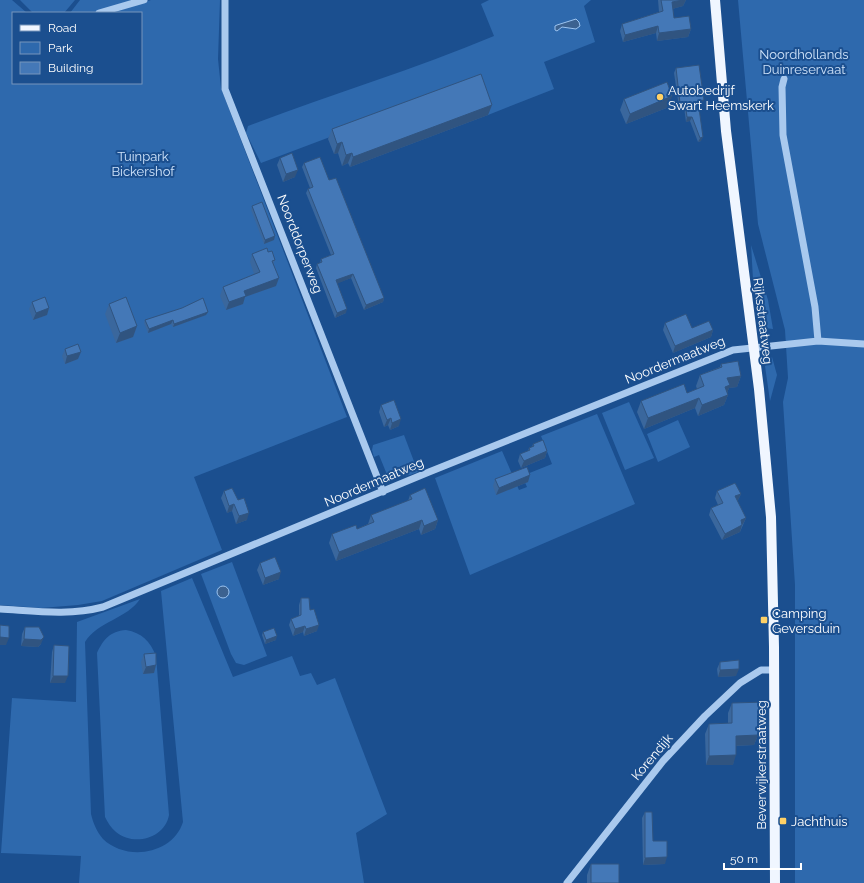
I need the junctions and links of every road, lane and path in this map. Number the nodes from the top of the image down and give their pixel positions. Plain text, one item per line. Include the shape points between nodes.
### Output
1 (144, 0) edge
2 (225, 0) edge
3 (715, 0) edge
4 (102, 12) edge
5 (784, 79) dead end
6 (818, 341) junction
7 (864, 344) edge
8 (753, 347) junction
9 (383, 492) junction
10 (0, 609) edge
11 (774, 647) joint
12 (774, 670) junction
13 (567, 883) edge
14 (775, 883) edge

1 - 4 street
2 - 9 street, Noorddorperweg via 225,89
3 - 8 main road, Rijksstraatweg via 726,131
5 - 6 street via 783,135
6 - 7 street, Noordermaatweg
6 - 8 street, Noordermaatweg
8 - 9 street, Noordermaatweg via 722,354
8 - 11 main road, Rijksstraatweg via 771,517
9 - 10 street, Noordermaatweg via 103,607 65,613
11 - 12 main road, Beverwijkerstraatweg
12 - 13 street, Korendijk via 761,670 740,683 705,716 662,761
12 - 14 main road, Beverwijkerstraatweg

